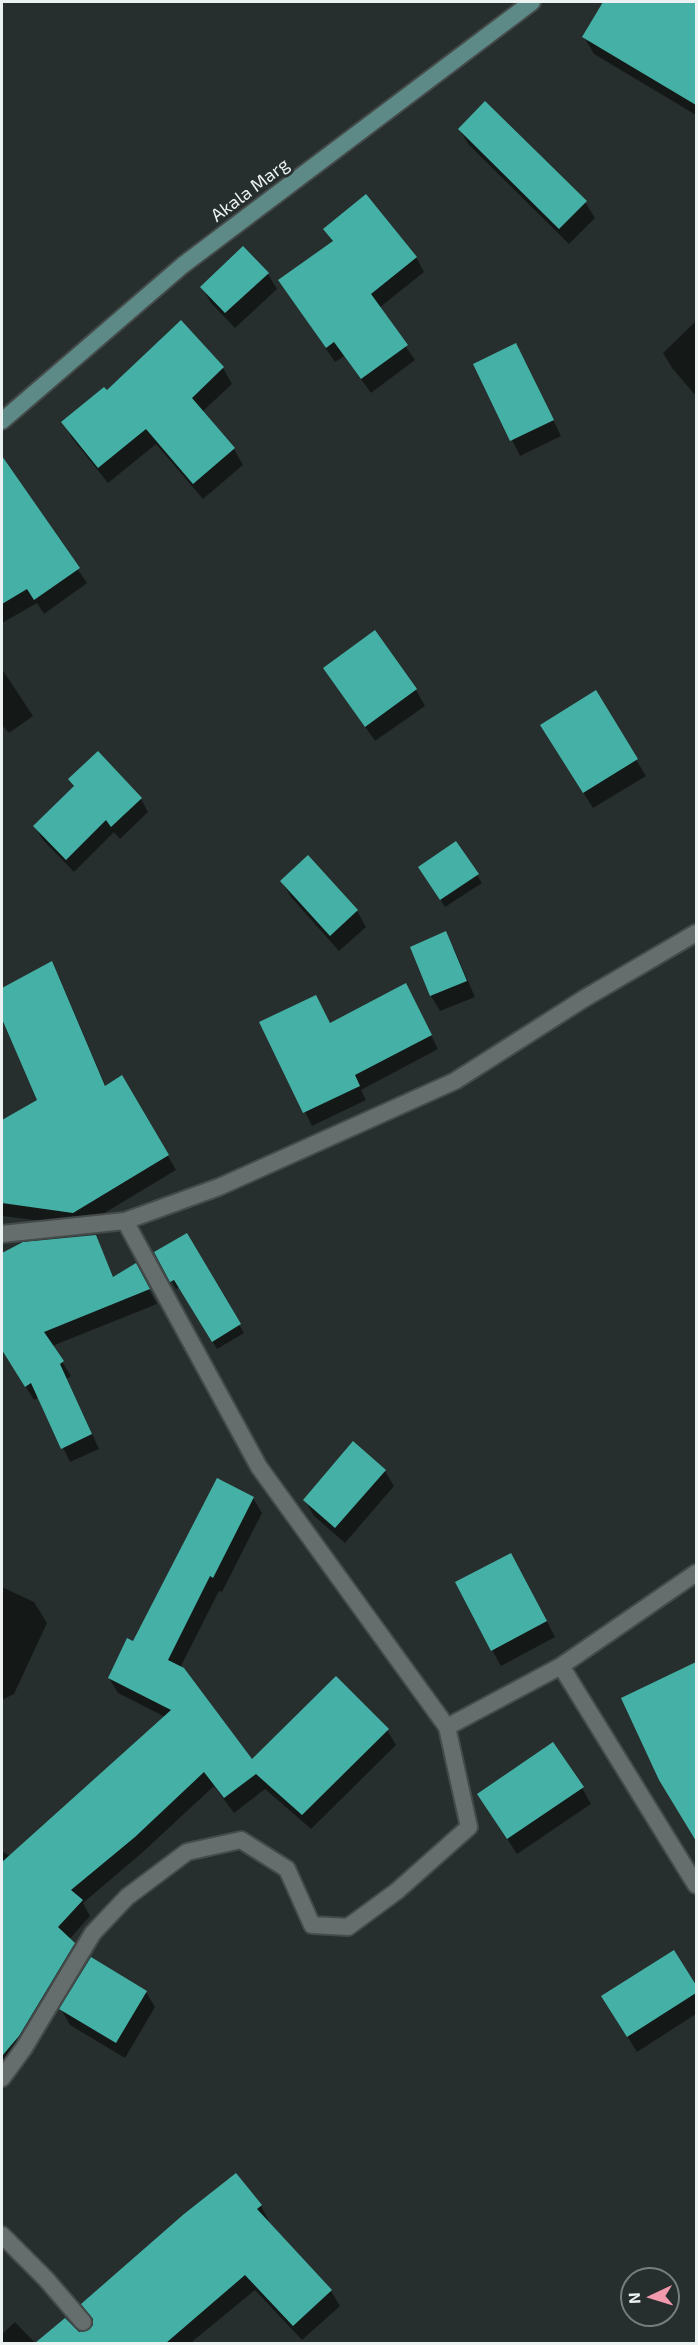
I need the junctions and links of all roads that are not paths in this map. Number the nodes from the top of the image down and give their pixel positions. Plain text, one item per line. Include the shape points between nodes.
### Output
1 (532, 2) edge
2 (2, 421) edge
3 (696, 933) edge
4 (125, 1221) junction
5 (2, 1234) edge
6 (696, 1573) edge
7 (561, 1666) junction
8 (447, 1727) junction
9 (696, 1885) edge
10 (2, 2078) edge
11 (2, 2235) edge
12 (83, 2322) dead end

1 - 2 main road, Akala Marg via 183,265
3 - 4 street via 585,998 455,1082 219,1187
4 - 5 street
4 - 8 street via 259,1467
6 - 7 street
7 - 8 street
7 - 9 street
8 - 10 street via 469,1827 397,1891 348,1927 312,1925 287,1869 241,1840 187,1852 126,1897 93,1933
11 - 12 street

